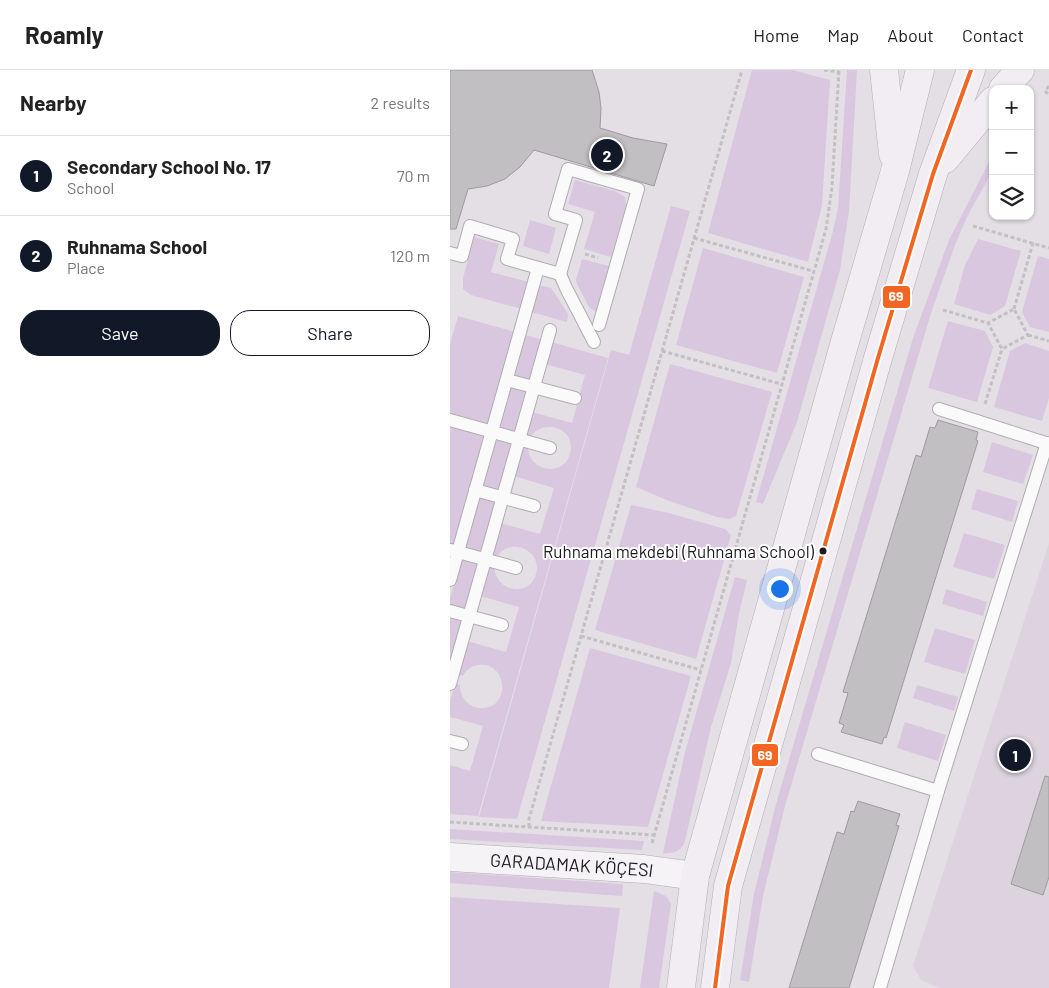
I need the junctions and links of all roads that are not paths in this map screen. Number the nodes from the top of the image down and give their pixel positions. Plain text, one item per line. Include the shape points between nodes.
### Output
1 (884, 70) edge
2 (920, 70) edge
3 (971, 70) edge
4 (1020, 70) edge
5 (1007, 85) edge
6 (989, 106) edge
7 (895, 171) junction
8 (933, 174) junction
9 (450, 253) edge
10 (538, 268) junction
11 (560, 274) junction
12 (599, 325) dead end
13 (550, 330) dead end
14 (594, 342) dead end
15 (507, 380) junction
16 (534, 387) junction
17 (575, 398) dead end
18 (939, 409) dead end
19 (450, 420) edge
20 (492, 432) junction
21 (519, 440) junction
22 (1048, 443) edge
23 (550, 448) dead end
24 (476, 490) junction
25 (503, 497) junction
26 (534, 506) dead end
27 (454, 550) edge
28 (485, 559) junction
29 (516, 568) dead end
30 (450, 580) edge
31 (450, 610) edge
32 (469, 616) junction
33 (502, 625) dead end
34 (453, 680) edge
35 (818, 754) dead end
36 (938, 790) junction
37 (450, 857) edge
38 (695, 876) junction
39 (680, 988) edge
40 (715, 988) edge
41 (880, 988) edge

1 - 7 main road
2 - 7 main road
3 - 8 main road
4 - 5 main road
6 - 8 main road
7 - 38 main road
8 - 40 main road via 728,886
9 - 10 lane via 462,256 470,226 513,238 507,259
10 - 11 lane
10 - 15 lane
11 - 12 lane via 576,220 556,214 568,169 638,189
11 - 14 lane
13 - 16 lane
15 - 16 lane
15 - 20 lane
16 - 17 lane
16 - 21 lane
18 - 22 lane
19 - 20 lane
20 - 21 lane
20 - 24 lane
21 - 23 lane
21 - 25 lane
22 - 36 lane
24 - 25 lane
24 - 27 lane
25 - 26 lane
25 - 28 lane
27 - 28 lane
27 - 30 lane
28 - 29 lane
28 - 32 lane
31 - 32 lane
32 - 33 lane
32 - 34 lane
35 - 36 lane
36 - 41 lane
37 - 38 main road, GARADAMAK KÖÇESI via 644,869
38 - 39 main road

